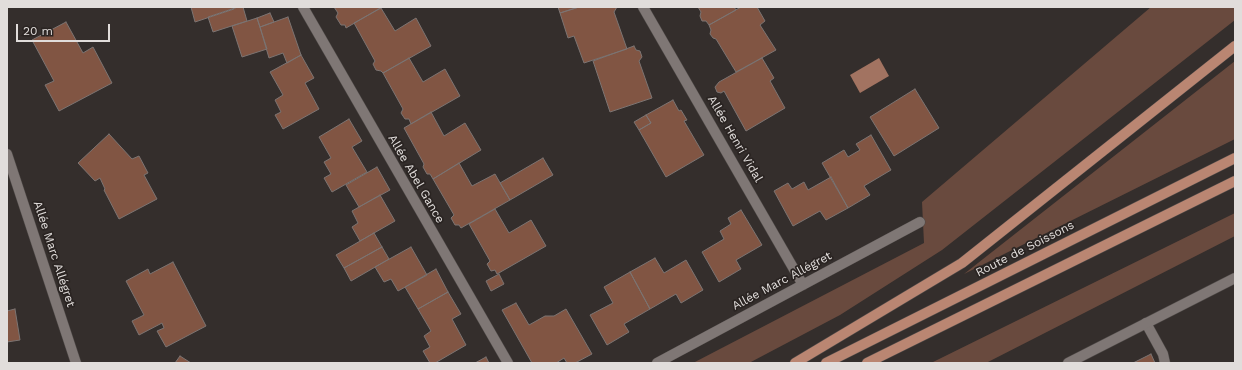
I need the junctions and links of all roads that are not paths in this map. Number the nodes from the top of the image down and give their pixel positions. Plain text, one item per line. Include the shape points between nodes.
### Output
1 (302, 7) edge
2 (644, 7) edge
3 (1235, 46) edge
4 (7, 154) edge
5 (1235, 158) edge
6 (1235, 181) edge
7 (920, 222) dead end
8 (1235, 278) edge
9 (803, 285) junction
10 (1146, 323) junction
11 (1164, 358) edge
12 (76, 363) edge
13 (508, 363) edge
14 (657, 363) edge
15 (794, 363) edge
16 (826, 363) edge
17 (867, 363) edge
18 (1068, 363) edge

1 - 13 street, Allée Abel Gance
2 - 9 street, Allée Henri Vidal
3 - 15 main road via 962,263
4 - 12 street, Allée Marc Allégret
5 - 16 main road, Route de Soissons
6 - 17 main road
7 - 9 street, Allée Marc Allégret
8 - 10 street
9 - 14 street, Allée Marc Allégret
10 - 11 street
10 - 18 street

